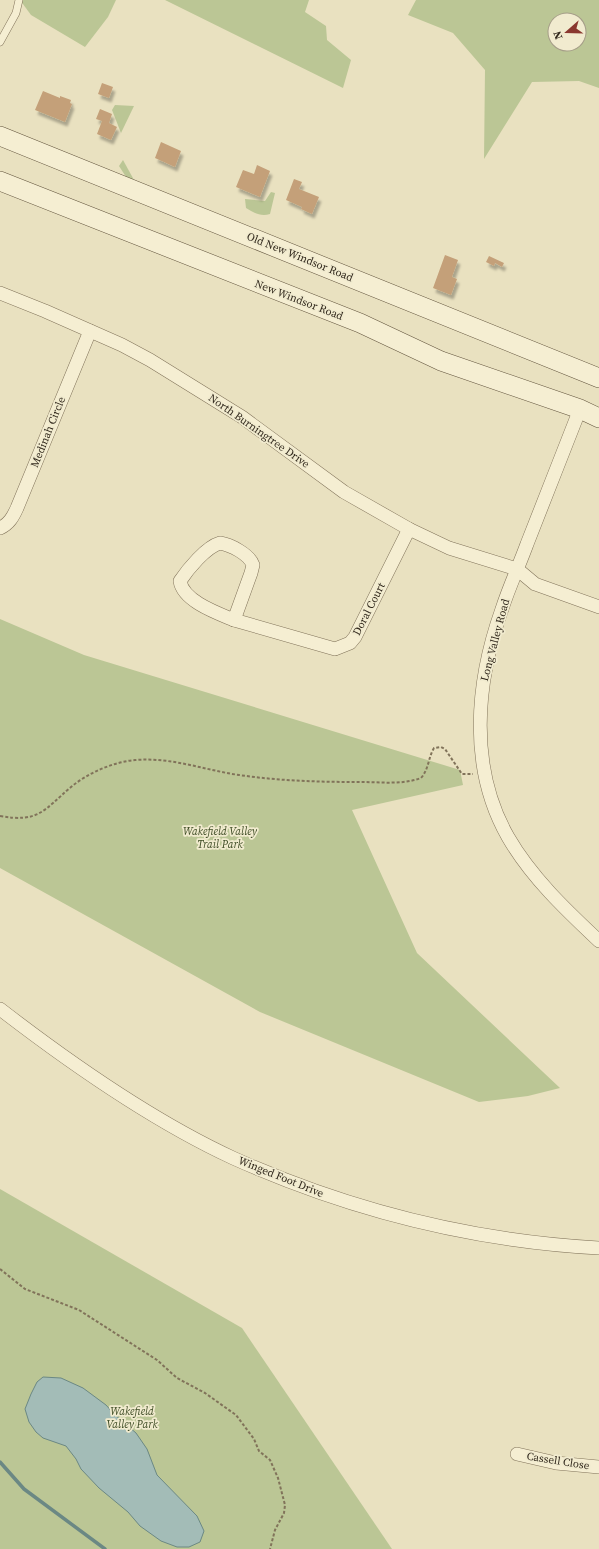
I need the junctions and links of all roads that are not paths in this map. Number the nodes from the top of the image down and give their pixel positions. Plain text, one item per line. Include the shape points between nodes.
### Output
1 (19, 0) edge
2 (0, 42) edge
3 (0, 136) edge
4 (0, 181) edge
5 (0, 292) edge
6 (90, 331) junction
7 (599, 378) edge
8 (580, 410) junction
9 (599, 418) edge
10 (0, 528) edge
11 (409, 530) junction
12 (518, 569) junction
13 (599, 607) edge
14 (234, 620) junction
15 (599, 941) edge
16 (0, 1009) edge
17 (599, 1248) edge
18 (517, 1454) dead end
19 (599, 1467) edge

1 - 2 lane via 16,13
3 - 7 street, Old New Windsor Road
4 - 8 street, New Windsor Road via 360,323 441,361
5 - 6 street, North Burningtree Drive
6 - 10 street, Medinah Circle via 17,508 6,525
6 - 11 street, North Burningtree Drive via 129,349 180,378 242,417 344,492
8 - 9 street, New Windsor Road
8 - 12 street, Long Valley Road
11 - 12 street, North Burningtree Drive via 448,548
11 - 14 street, Doral Court via 350,644 335,649
12 - 13 street via 535,584
12 - 15 street, Long Valley Road via 502,609 482,688 480,726 485,774 498,815 518,852 554,897
14 - 14 street, Doral Court via 195,602 181,587 180,581 184,574 208,550 220,544 244,554 253,565
16 - 17 street, Winged Foot Drive via 80,1067 159,1118 233,1158 299,1185 360,1206 436,1226 513,1241
18 - 19 street, Cassell Close via 556,1463

